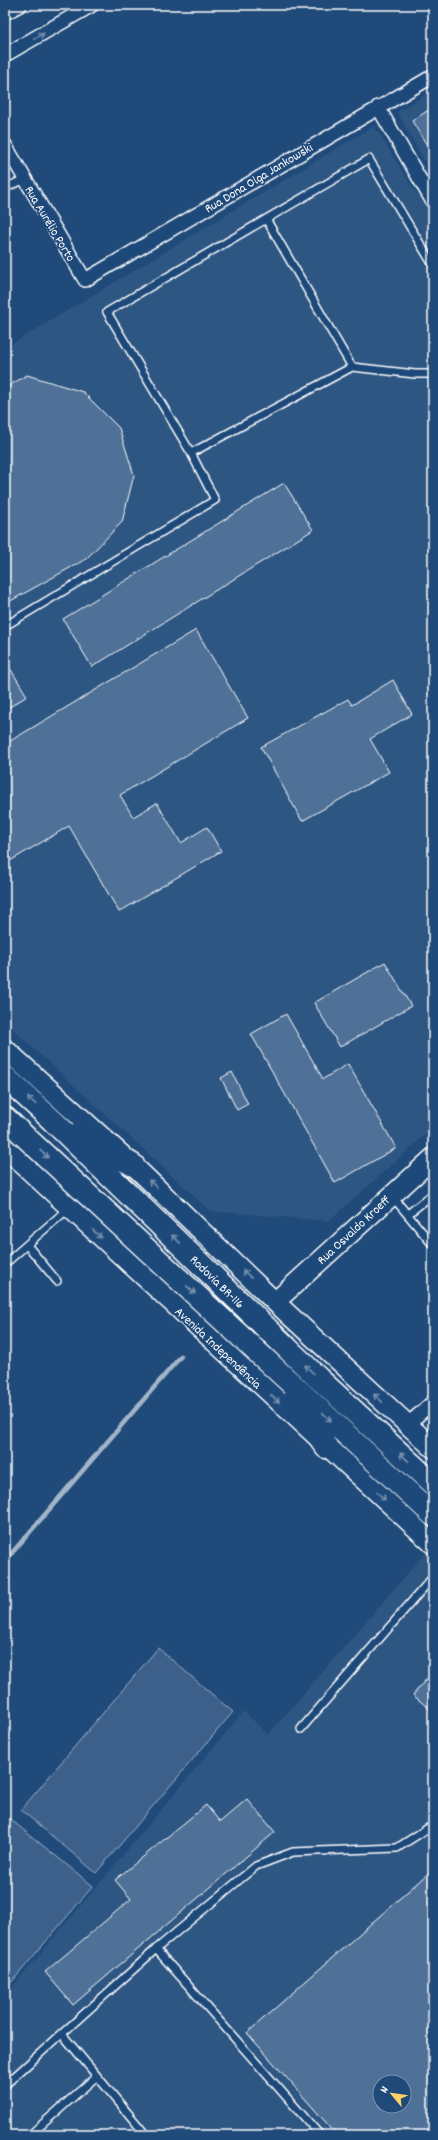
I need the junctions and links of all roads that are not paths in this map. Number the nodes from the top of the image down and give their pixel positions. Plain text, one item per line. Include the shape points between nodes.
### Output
1 (20, 5) edge
2 (92, 5) edge
3 (5, 13) edge
4 (5, 55) edge
5 (433, 76) edge
6 (378, 107) junction
7 (5, 145) edge
8 (24, 178) junction
9 (5, 188) edge
10 (433, 202) edge
11 (266, 219) junction
12 (433, 265) edge
13 (84, 280) joint
14 (352, 367) junction
15 (433, 374) edge
16 (191, 453) junction
17 (5, 626) edge
18 (5, 1049) edge
19 (5, 1077) edge
20 (5, 1118) edge
21 (52, 1120) junction
22 (5, 1148) edge
23 (433, 1158) edge
24 (133, 1165) junction
25 (391, 1194) junction
26 (433, 1194) edge
27 (68, 1208) junction
28 (408, 1214) junction
29 (27, 1245) junction
30 (433, 1245) edge
31 (5, 1258) edge
32 (57, 1281) dead end
33 (275, 1302) junction
34 (277, 1371) junction
35 (433, 1402) edge
36 (407, 1425) junction
37 (326, 1447) junction
38 (433, 1448) edge
39 (433, 1484) edge
40 (433, 1515) edge
41 (433, 1544) edge
42 (433, 1578) edge
43 (301, 1729) dead end
44 (433, 1825) edge
45 (156, 1949) junction
46 (62, 2034) junction
47 (97, 2076) junction
48 (5, 2085) edge
49 (30, 2135) edge
50 (146, 2135) edge
51 (320, 2135) edge

1 - 3 street
4 -> 2 street
5 - 6 street, Rua Dona Olga Jankowski
6 - 10 street
6 - 13 street, Rua Dona Olga Jankowski
7 - 8 street, Rua Aurélio Porto
8 - 9 lane
8 - 13 street, Rua Aurélio Porto
11 - 12 lane via 369,159
11 - 14 lane
11 - 16 lane via 107,312
14 - 15 lane
14 - 16 lane
16 - 17 lane via 215,500
18 - 24 main road, Rodovia BR-116
21 -> 19 highway, Rodovia BR-116
20 -> 34 highway, Rodovia BR-116
21 - 24 highway
39 -> 21 highway, Rodovia BR-116 via 318,1378
22 - 27 main road, Avenida Independência
23 - 25 main road, Rua Osvaldo Kroeff
33 -> 24 main road, Rodovia BR-116
25 - 28 lane
25 - 33 main road, Rua Osvaldo Kroeff
26 - 28 lane
27 - 29 lane
27 -> 37 main road, Avenida Independência
28 - 30 lane
29 - 31 lane via 8,1261
29 - 32 lane
36 -> 33 main road, Rodovia BR-116
34 - 37 highway
34 -> 40 highway, Rodovia BR-116
35 - 36 street
36 - 38 main road, Rodovia BR-116
37 -> 41 main road, Avenida Independência
42 - 43 lane
44 - 45 lane via 397,1848 293,1852 256,1866
45 - 46 lane
45 - 51 lane
46 - 47 lane
46 - 48 lane
47 - 49 lane
47 - 50 lane

